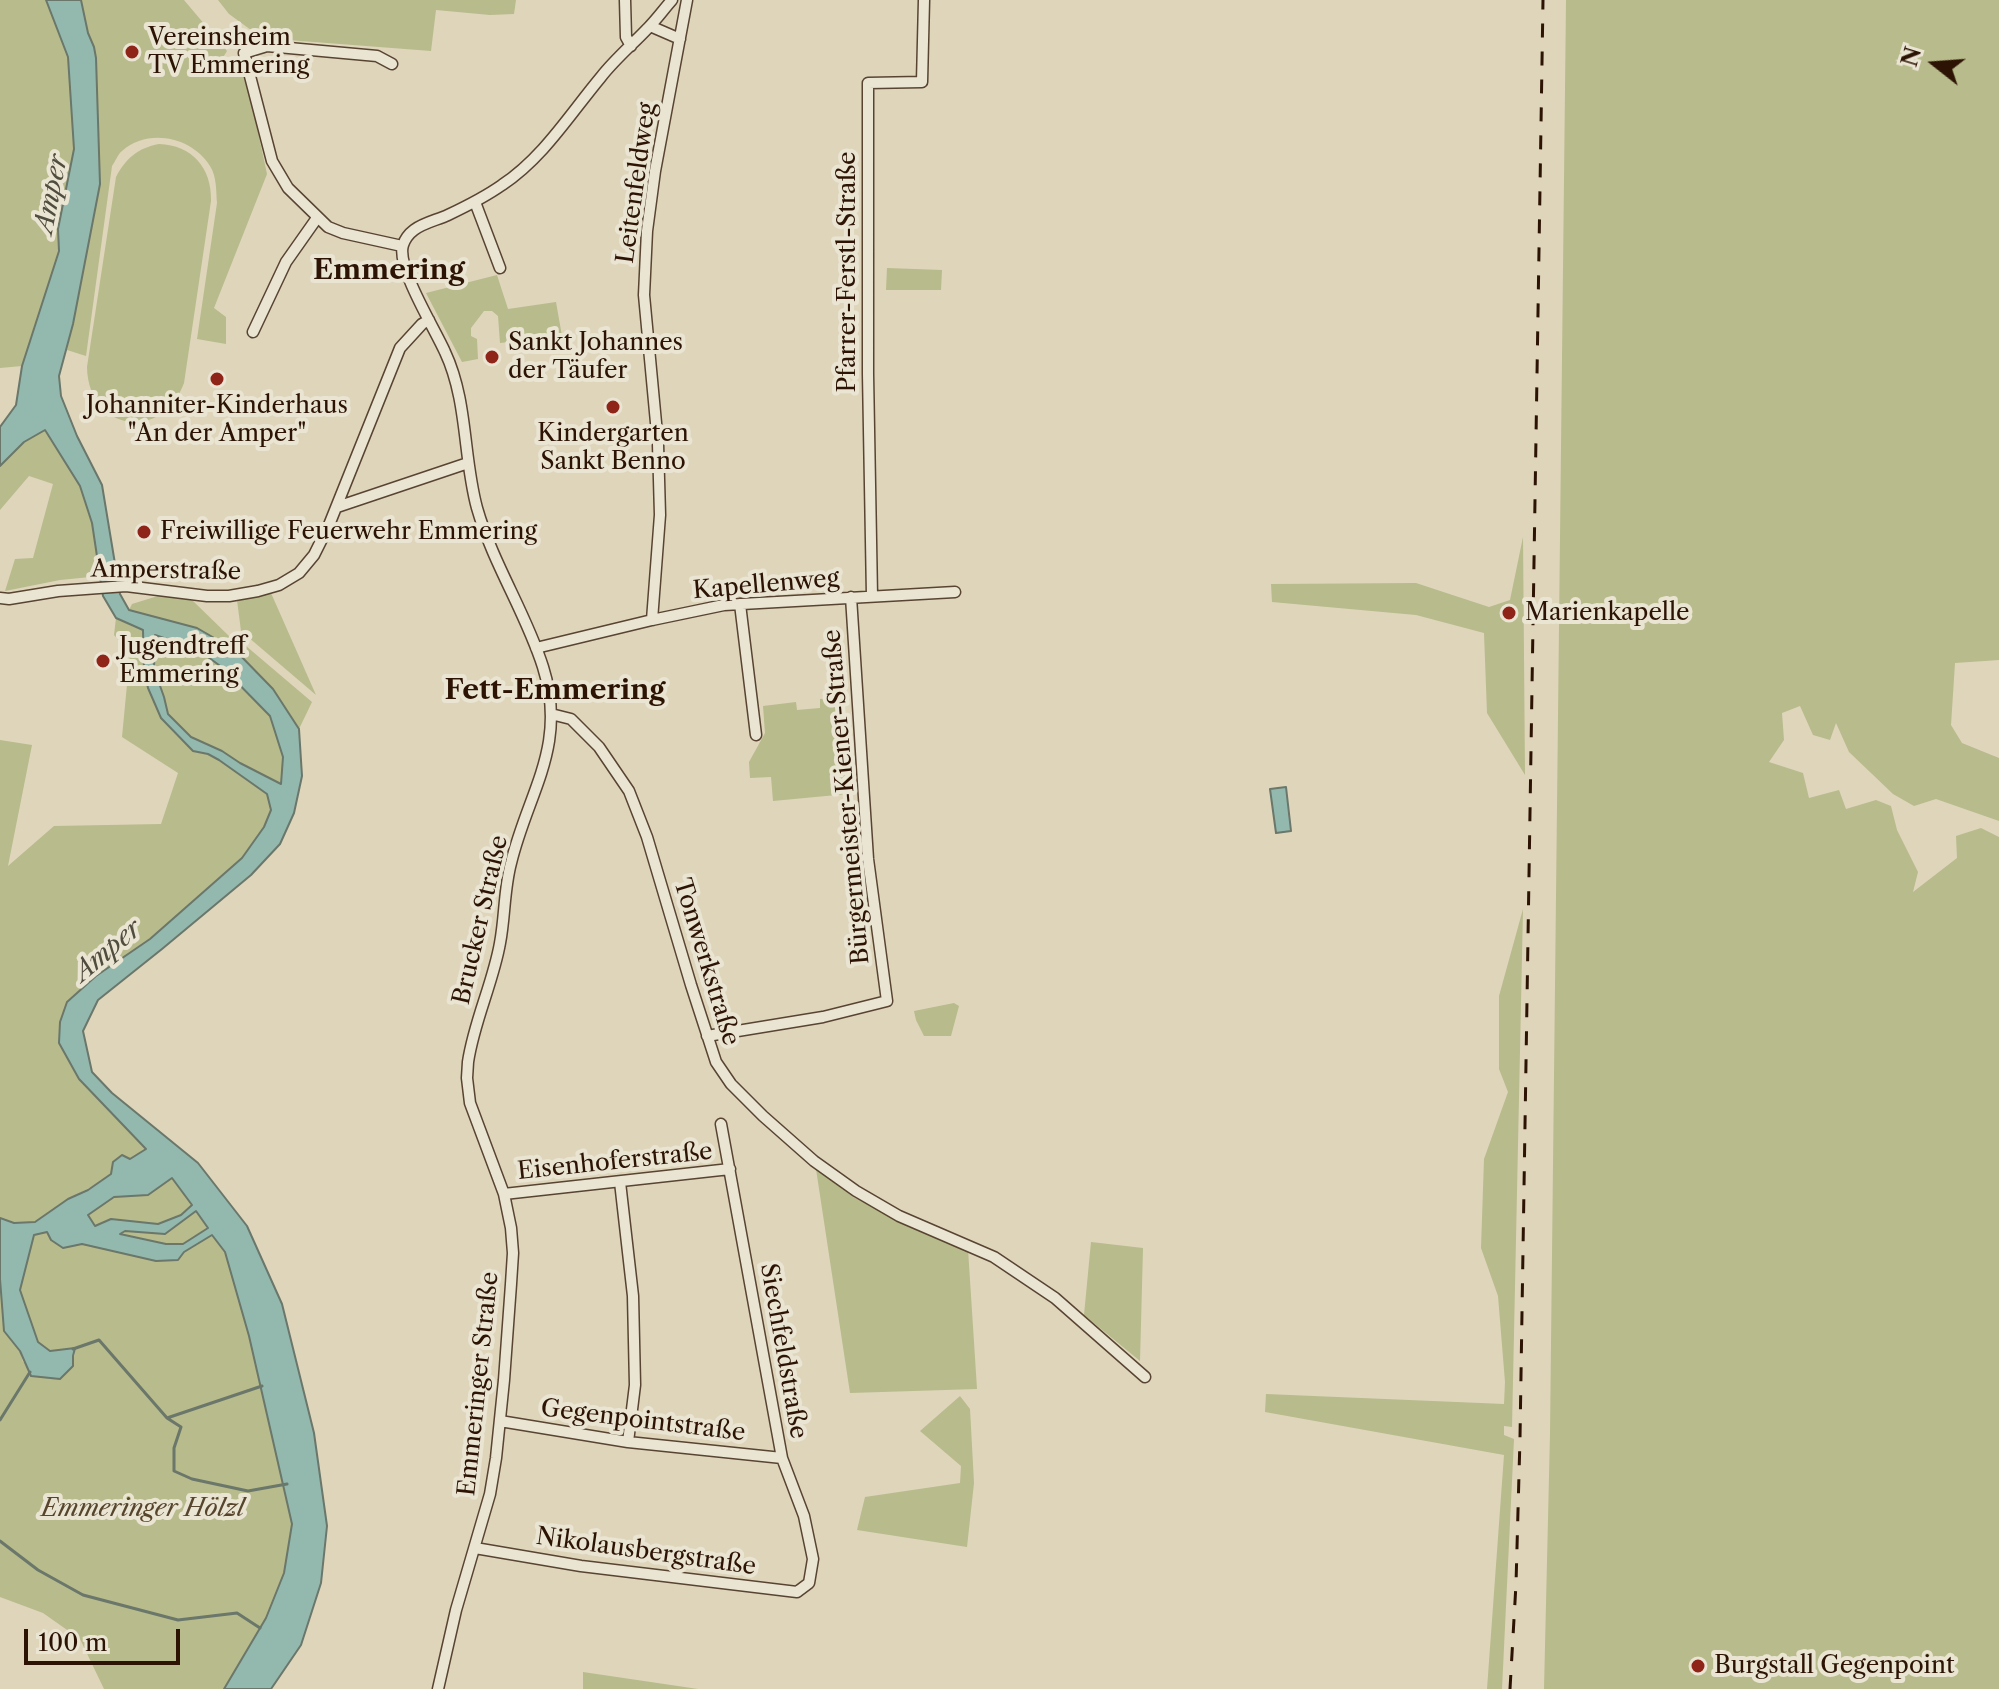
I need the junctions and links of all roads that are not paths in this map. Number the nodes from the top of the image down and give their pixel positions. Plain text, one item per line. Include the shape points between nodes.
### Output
1 (625, 0) edge
2 (672, 0) edge
3 (687, 0) edge
4 (924, 0) edge
5 (650, 26) junction
6 (680, 39) junction
7 (631, 46) junction
8 (392, 64) dead end
9 (475, 202) junction
10 (317, 218) junction
11 (402, 246) junction
12 (500, 268) dead end
13 (429, 320) junction
14 (253, 332) dead end
15 (468, 463) junction
16 (337, 507) junction
17 (955, 592) dead end
18 (872, 596) junction
19 (851, 597) junction
20 (0, 598) edge
21 (740, 604) junction
22 (652, 620) junction
23 (536, 648) junction
24 (551, 714) junction
25 (756, 735) dead end
26 (707, 1036) junction
27 (721, 1124) dead end
28 (730, 1169) junction
29 (497, 1176) joint
30 (620, 1182) junction
31 (504, 1194) junction
32 (1145, 1377) dead end
33 (500, 1421) junction
34 (628, 1442) junction
35 (782, 1458) junction
36 (475, 1548) junction
37 (809, 1583) joint
38 (438, 1689) edge

1 - 7 street
2 - 5 street
3 - 6 street, Leitenfeldweg
4 - 18 street, Pfarrer-Ferstl-Straße via 922,82 868,83
5 - 6 street
5 - 7 street
6 - 22 street, Leitenfeldweg via 647,231 644,295 660,515
7 - 9 street via 533,159
8 - 10 street via 377,56 267,46 244,53 272,161 288,188
9 - 11 street via 416,228
9 - 12 street
10 - 11 street via 343,233
10 - 14 street via 286,262
11 - 13 street, Brucker Straße via 404,266
13 - 15 street, Brucker Straße via 447,355 459,398
13 - 16 street, Amperstraße via 400,348
15 - 16 street
15 - 23 street, Brucker Straße via 485,532
16 - 20 street, Amperstraße via 314,555 299,573 258,591 196,595 126,586
17 - 18 street, Kapellenweg
18 - 19 street, Kapellenweg
19 - 21 street, Kapellenweg
19 - 26 street, Bürgermeister-Kiener-Straße via 868,859 887,1001
21 - 22 street, Kapellenweg
21 - 25 street
22 - 23 street, Kapellenweg
23 - 24 street, Brucker Straße
24 - 26 street, Tonwerkstraße via 571,719 599,747 629,791
24 - 29 street, Brucker Straße via 544,767 511,864 500,943 468,1062 470,1103
26 - 32 street, Tonwerkstraße via 731,1084 814,1161 899,1216 1012,1269 1055,1298
27 - 28 street, Siechfeldstraße
28 - 30 street, Eisenhoferstraße
28 - 35 street, Siechfeldstraße
29 - 31 street, Emmeringer Straße
30 - 31 street, Eisenhoferstraße
30 - 34 street via 633,1296 635,1385
31 - 33 street, Emmeringer Straße via 513,1253
33 - 34 street, Gegenpointstraße
33 - 36 street, Emmeringer Straße via 490,1494
34 - 35 street, Gegenpointstraße
35 - 37 street, Siechfeldstraße via 804,1516 813,1559
36 - 37 street, Nikolausbergstraße via 797,1592
36 - 38 street, Emmeringer Straße

